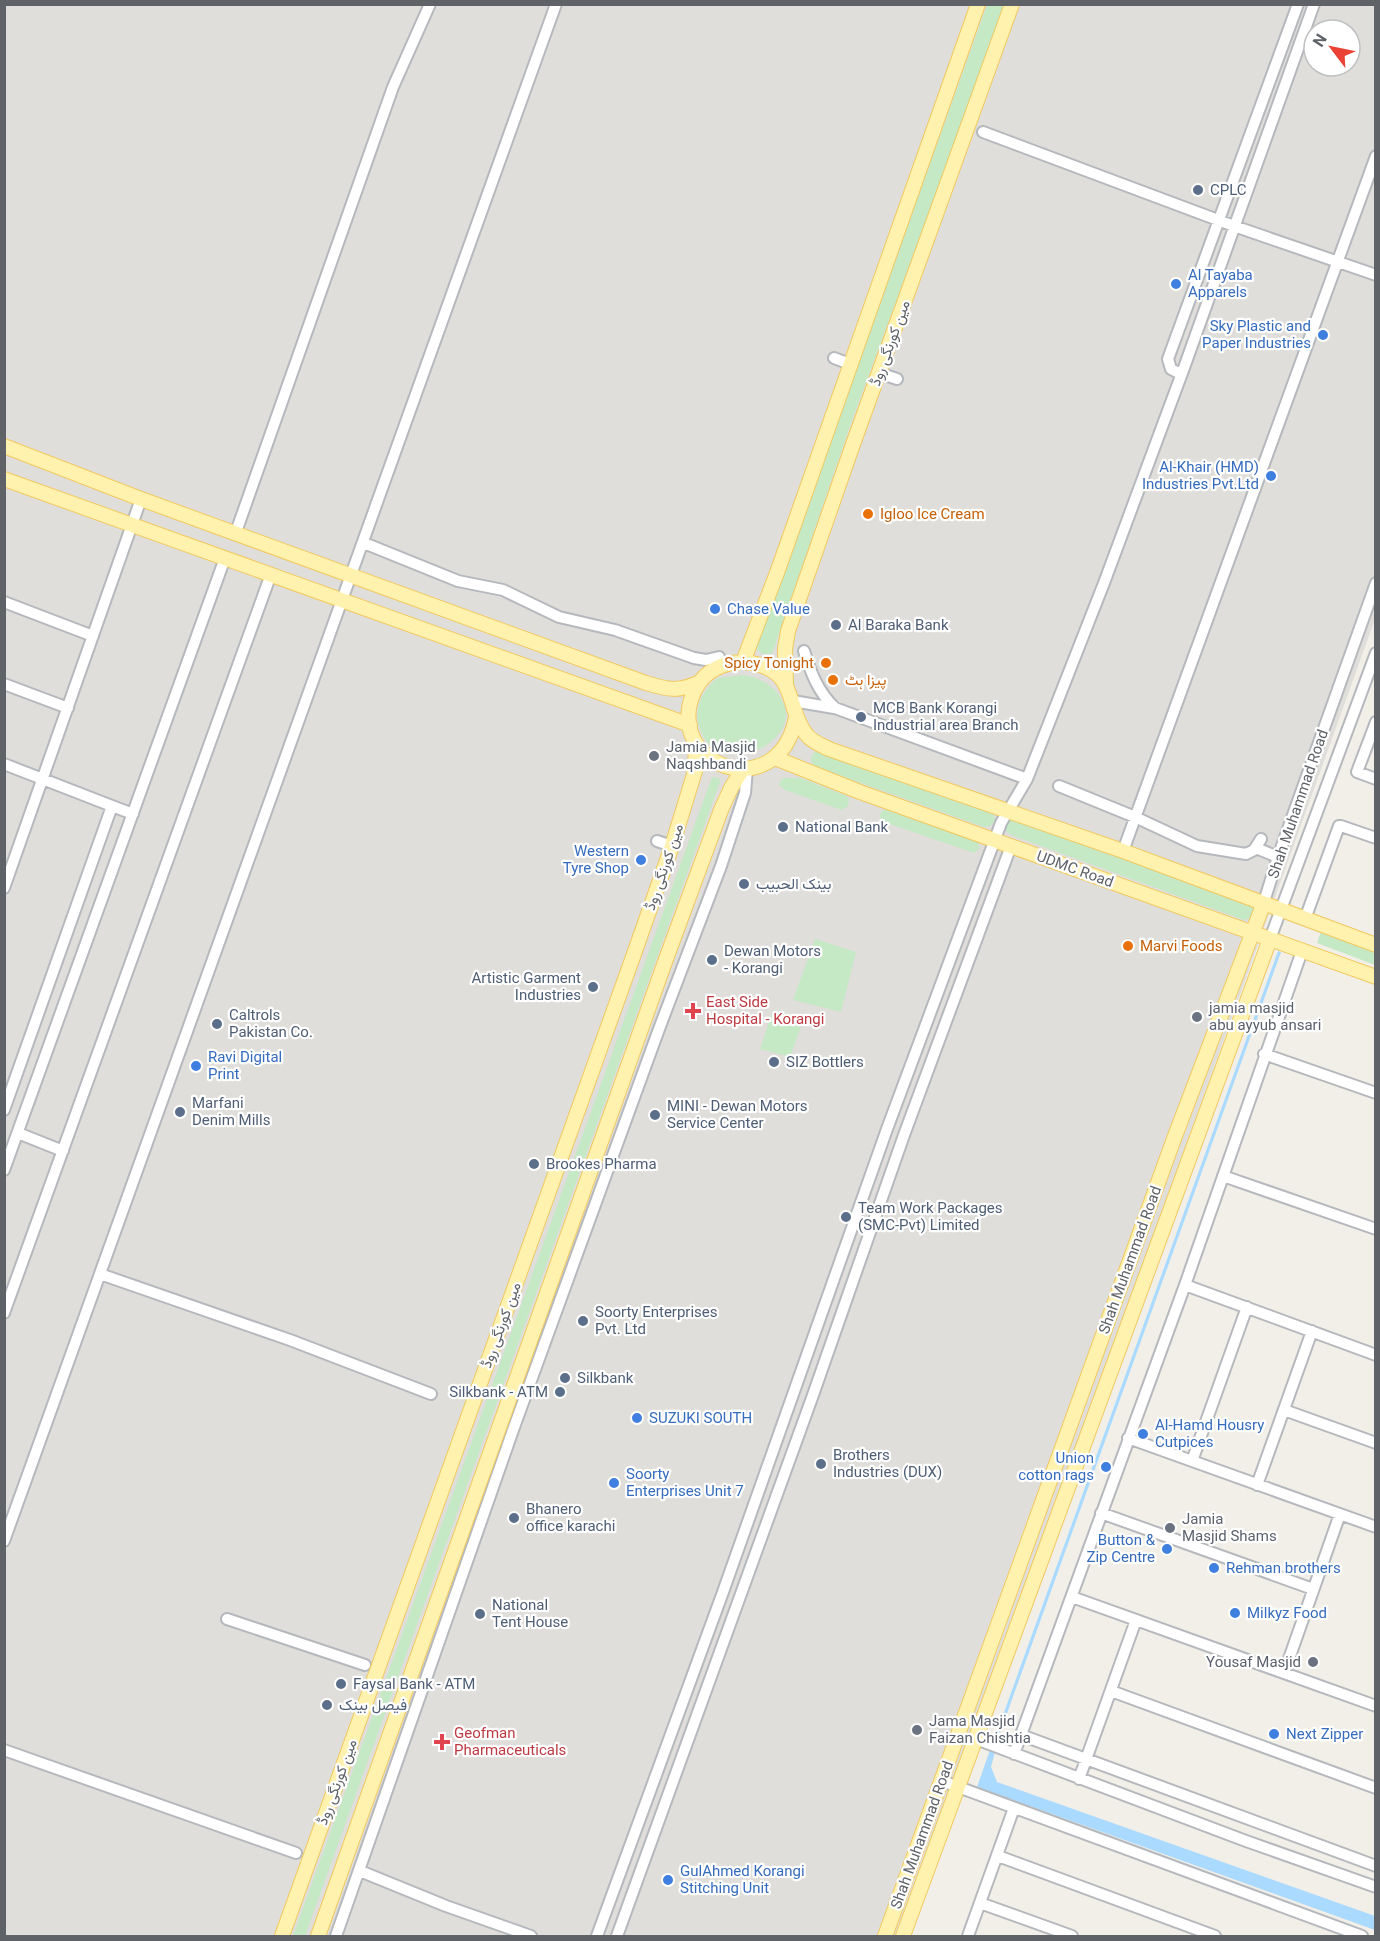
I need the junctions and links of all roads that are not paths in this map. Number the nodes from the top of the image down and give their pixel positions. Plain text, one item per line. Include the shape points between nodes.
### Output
1 (430, 4) edge
2 (556, 4) edge
3 (978, 4) edge
4 (1012, 4) edge
5 (1298, 4) edge
6 (1314, 4) edge
7 (1284, 44) junction
8 (1298, 50) junction
9 (983, 132) dead end
10 (1376, 156) edge
11 (1219, 220) junction
12 (1234, 226) junction
13 (1337, 262) junction
14 (1376, 274) edge
15 (834, 358) dead end
16 (850, 364) junction
17 (879, 373) junction
18 (1181, 374) junction
19 (897, 379) dead end
20 (4, 446) edge
21 (4, 479) edge
22 (141, 499) junction
23 (132, 525) junction
24 (236, 532) junction
25 (364, 543) junction
26 (225, 558) junction
27 (271, 574) junction
28 (352, 576) junction
29 (1376, 583) edge
30 (342, 601) junction
31 (4, 602) edge
32 (93, 636) junction
33 (804, 651) dead end
34 (1376, 653) edge
35 (742, 662) junction
36 (700, 682) junction
37 (4, 684) edge
38 (786, 685) junction
39 (793, 701) junction
40 (68, 708) junction
41 (835, 708) junction
42 (796, 717) junction
43 (1376, 722) edge
44 (690, 725) junction
45 (696, 744) junction
46 (775, 758) junction
47 (4, 764) edge
48 (745, 769) junction
49 (43, 778) junction
50 (1027, 779) junction
51 (1376, 779) edge
52 (1059, 786) dead end
53 (112, 806) junction
54 (1009, 811) junction
55 (133, 814) junction
56 (1135, 817) junction
57 (1376, 838) edge
58 (995, 840) junction
59 (657, 841) dead end
60 (672, 846) junction
61 (1011, 846) junction
62 (4, 851) edge
63 (1123, 851) junction
64 (16, 855) junction
65 (1276, 863) junction
66 (1294, 873) junction
67 (4, 888) edge
68 (1263, 905) junction
69 (1281, 910) junction
70 (1305, 919) junction
71 (1254, 933) junction
72 (1270, 939) junction
73 (1376, 945) edge
74 (1246, 950) junction
75 (1302, 951) junction
76 (1264, 955) junction
77 (666, 959) junction
78 (682, 966) junction
79 (1376, 977) edge
80 (1264, 1054) junction
81 (8, 1092) edge
82 (1376, 1093) edge
83 (4, 1110) edge
84 (887, 1129) junction
85 (18, 1133) junction
86 (904, 1135) junction
87 (63, 1151) junction
88 (4, 1170) edge
89 (1223, 1176) junction
90 (1376, 1229) edge
91 (849, 1238) junction
92 (866, 1245) junction
93 (100, 1274) junction
94 (1185, 1285) junction
95 (1247, 1307) junction
96 (4, 1313) edge
97 (1312, 1331) junction
98 (1376, 1355) edge
99 (796, 1388) junction
100 (431, 1394) dead end
101 (813, 1395) junction
102 (1284, 1410) junction
103 (1128, 1438) junction
104 (1376, 1443) edge
105 (1192, 1461) junction
106 (760, 1485) junction
107 (1257, 1485) junction
108 (778, 1491) junction
109 (1101, 1513) junction
110 (1340, 1514) junction
111 (1376, 1527) edge
112 (4, 1541) edge
113 (1313, 1589) junction
114 (723, 1592) junction
115 (1072, 1597) junction
116 (739, 1598) junction
117 (227, 1619) dead end
118 (1136, 1620) junction
119 (365, 1665) dead end
120 (1284, 1673) junction
121 (1111, 1690) junction
122 (1376, 1706) edge
123 (1021, 1736) junction
124 (986, 1743) junction
125 (4, 1749) edge
126 (1014, 1754) junction
127 (1086, 1760) junction
128 (1079, 1779) junction
129 (942, 1781) junction
130 (959, 1787) junction
131 (1376, 1788) edge
132 (1014, 1808) junction
133 (296, 1853) dead end
134 (998, 1856) junction
135 (1376, 1866) edge
136 (360, 1871) junction
137 (1376, 1887) edge
138 (980, 1903) junction
139 (282, 1936) edge
140 (318, 1936) edge
141 (336, 1936) edge
142 (531, 1936) edge
143 (597, 1936) edge
144 (617, 1936) edge
145 (885, 1936) edge
146 (903, 1936) edge
147 (968, 1936) edge
148 (1072, 1936) edge
149 (1215, 1936) edge
150 (1362, 1936) edge

1 - 24 street via 393,87
2 - 25 street
3 - 16 main road, مین کورنگی روڈ
4 - 17 main road, مین کورنگی روڈ
5 - 7 street
6 - 8 street
7 - 8 street
7 - 11 street
8 - 12 street
9 - 11 street
10 - 13 street
11 - 12 street
11 - 18 street via 1168,359 1172,369
12 - 13 street
12 - 18 street
13 - 14 street
13 - 56 street
15 - 16 street
16 - 35 main road, مین کورنگی روڈ
17 - 19 street
17 - 38 main road, مین کورنگی روڈ via 788,631 784,650
18 - 50 street
20 - 22 main road
21 - 23 main road
22 - 23 street
22 - 24 main road
23 - 26 main road
23 - 32 street
24 - 28 main road
25 - 28 street
25 - 36 street via 458,581 503,590 559,617 615,630 694,658 719,657
26 - 27 main road
26 - 55 street
27 - 30 main road
27 - 87 street
28 - 30 street
28 - 36 main road via 660,687 685,689
29 - 65 street, Shah Muhammad Road
30 - 44 main road
30 - 93 street
31 - 32 street
32 - 40 street
33 - 41 street via 814,680
34 - 66 street, Shah Muhammad Road
35 - 36 main road via 722,666
35 - 38 main road via 774,672
36 - 44 main road via 690,701
37 - 40 street
38 - 39 main road
39 - 41 street
39 - 42 main road
40 - 49 street
41 - 50 street
42 - 46 main road via 786,746
42 - 54 main road via 806,735 829,749
43 - 51 street via 1357,772
44 - 45 main road
45 - 48 main road via 709,758
45 - 60 main road, مین کورنگی روڈ via 695,771
46 - 48 main road
46 - 58 main road, UDMC Road
47 - 49 street
48 - 77 main road via 720,810
48 - 78 street via 745,793 735,825
49 - 53 street
49 - 64 street
50 - 54 street
52 - 56 street
53 - 55 street
53 - 81 street
54 - 58 street
54 - 63 main road
55 - 85 street
56 - 63 street
56 - 65 street via 1197,846 1238,854 1251,853 1258,844
57 - 70 street via 1341,825 1337,828
58 - 61 main road, UDMC Road
58 - 84 street
59 - 60 street
60 - 139 main road, مین کورنگی روڈ
61 - 71 main road, UDMC Road
61 - 86 street
62 - 64 street
63 - 68 main road
64 - 67 street
65 - 66 street via 1278,874 1284,878
65 - 68 street, Shah Muhammad Road
66 - 69 street, Shah Muhammad Road
68 - 69 main road
68 - 71 main road, Shah Muhammad Road
69 - 70 main road
69 - 72 street, Shah Muhammad Road
70 - 73 main road
71 - 72 main road, UDMC Road
71 - 74 main road, Shah Muhammad Road
72 - 75 main road, UDMC Road
72 - 76 main road, Shah Muhammad Road
74 - 76 street via 1257,946
74 - 129 main road, Shah Muhammad Road
75 - 79 main road, UDMC Road
75 - 80 street
76 - 124 main road, Shah Muhammad Road
77 - 78 street
77 - 140 main road
78 - 136 street via 513,1430
80 - 82 street
80 - 89 street
81 - 83 street
84 - 86 street
84 - 91 street
85 - 87 street
85 - 88 street
86 - 92 street
87 - 96 street
89 - 90 street
89 - 94 street
91 - 92 street
91 - 99 street
92 - 101 street
93 - 100 street
93 - 112 street
94 - 95 street
94 - 103 street
95 - 97 street
95 - 105 street
97 - 98 street
97 - 102 street
99 - 101 street
99 - 106 street
101 - 108 street
102 - 104 street
102 - 107 street
103 - 105 street
103 - 109 street
105 - 107 street
106 - 108 street
106 - 114 street
107 - 110 street
108 - 116 street
109 - 113 street
109 - 115 street
110 - 111 street
110 - 113 street
113 - 120 street
114 - 116 street
114 - 143 street
115 - 118 street
115 - 123 street
116 - 144 street
117 - 119 street
118 - 120 street
118 - 121 street
120 - 122 street
121 - 127 street
121 - 131 street
123 - 126 street
123 - 127 street
124 - 126 street
124 - 130 main road, Shah Muhammad Road
125 - 133 street
126 - 128 street
127 - 128 street
127 - 135 street
128 - 137 street
129 - 130 street
129 - 145 main road, Shah Muhammad Road
130 - 132 street
130 - 146 main road, Shah Muhammad Road
132 - 134 street
132 - 150 street
134 - 138 street
134 - 149 street
136 - 141 street
136 - 142 street
138 - 147 street
138 - 148 street

